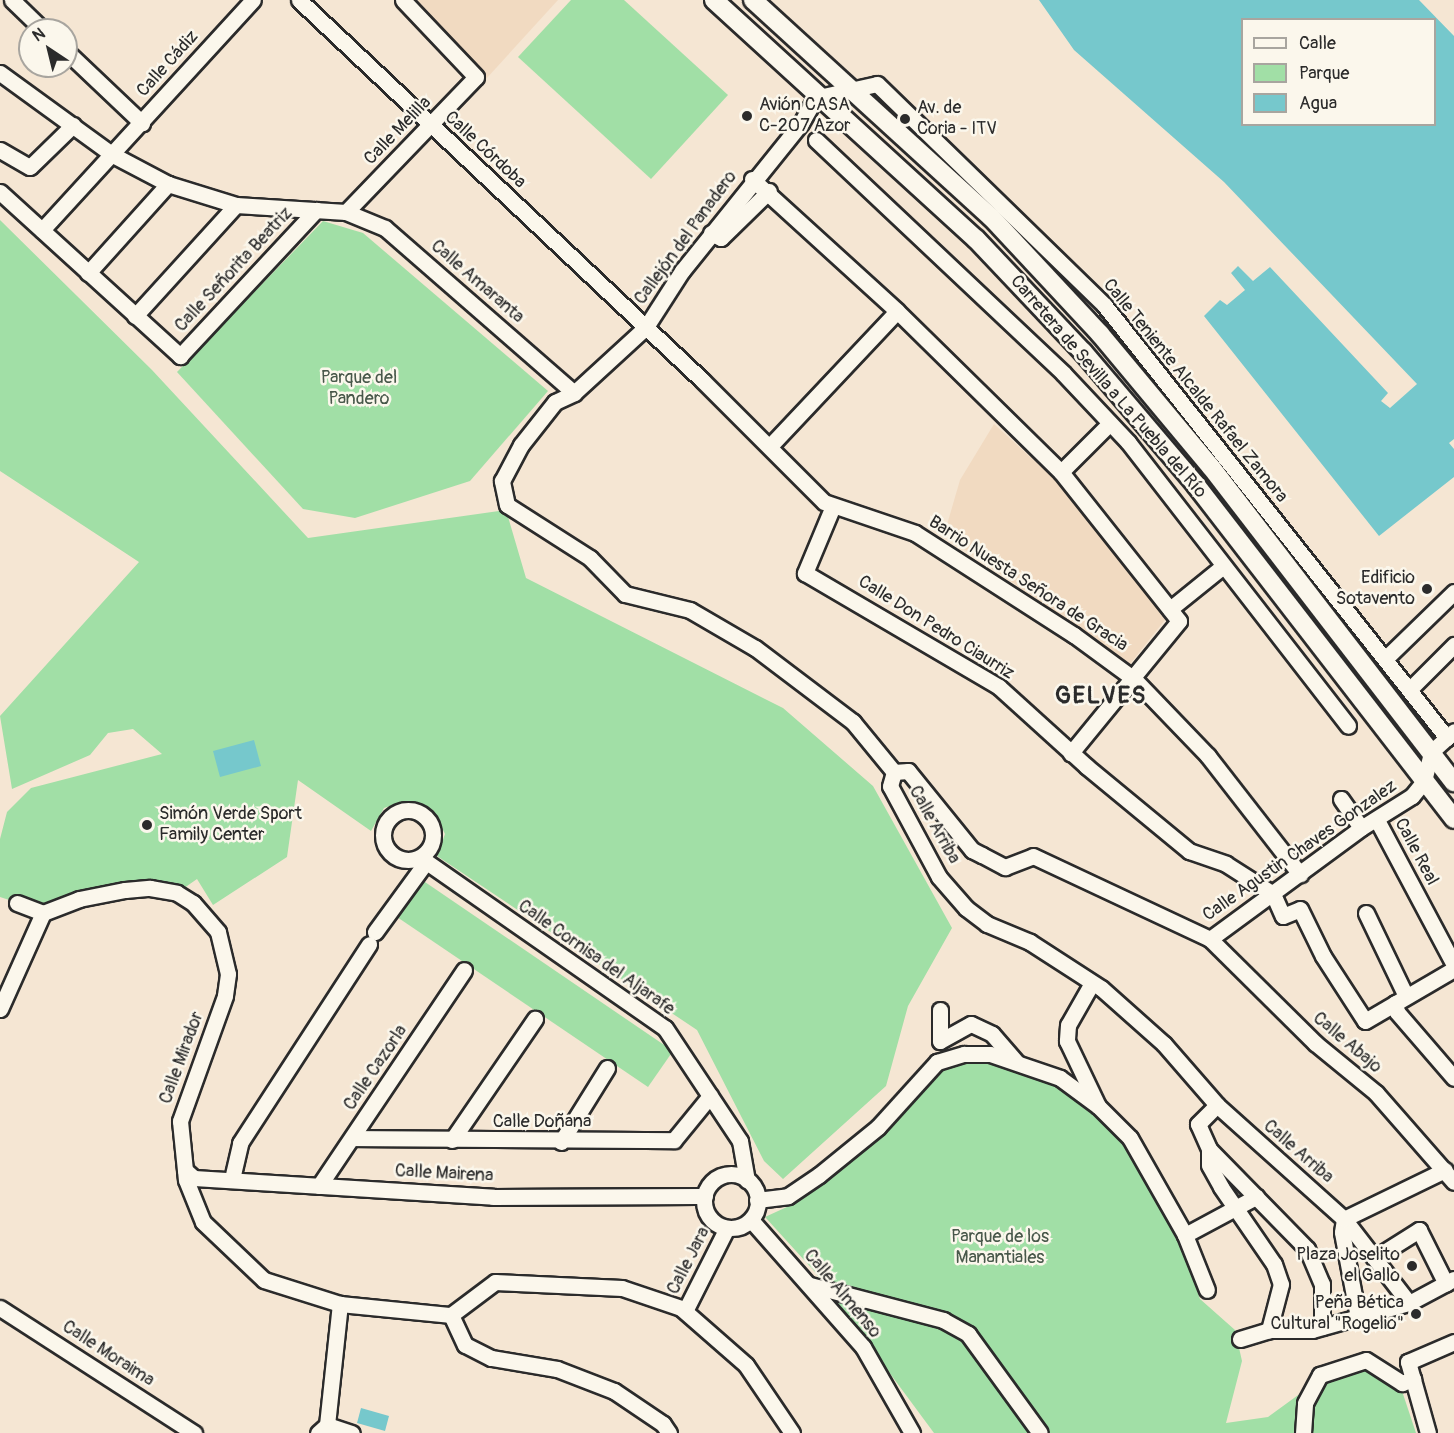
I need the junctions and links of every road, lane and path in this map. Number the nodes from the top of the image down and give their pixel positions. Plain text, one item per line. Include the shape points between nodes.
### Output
1 (12, 0) edge
2 (253, 0) edge
3 (299, 0) edge
4 (403, 0) edge
5 (714, 0) edge
6 (753, 0) edge
7 (31, 18) edge
8 (78, 62) edge
9 (0, 73) edge
10 (852, 91) junction
11 (819, 97) junction
12 (142, 123) junction
13 (73, 125) junction
14 (431, 125) junction
15 (816, 140) dead end
16 (0, 150) edge
17 (113, 154) junction
18 (752, 179) junction
19 (168, 184) junction
20 (769, 191) junction
21 (0, 192) edge
22 (236, 205) junction
23 (316, 210) junction
24 (346, 212) junction
25 (42, 230) junction
26 (711, 233) junction
27 (88, 273) junction
28 (897, 311) junction
29 (135, 316) junction
30 (646, 327) junction
31 (574, 393) junction
32 (1110, 423) junction
33 (770, 446) junction
34 (1061, 472) junction
35 (833, 506) junction
36 (1222, 567) junction
37 (1454, 592) edge
38 (1170, 609) junction
39 (1454, 645) edge
40 (1385, 660) junction
41 (1134, 679) junction
42 (1409, 690) junction
43 (1348, 726) dead end
44 (1450, 734) edge
45 (1431, 752) junction
46 (1071, 753) junction
47 (894, 772) junction
48 (1424, 781) junction
49 (1454, 782) edge
50 (1341, 799) dead end
51 (1454, 819) edge
52 (1377, 820) junction
53 (1361, 828) junction
54 (1300, 874) junction
55 (1273, 894) junction
56 (18, 903) dead end
57 (44, 913) junction
58 (1366, 913) dead end
59 (1210, 939) junction
60 (1454, 967) edge
61 (464, 970) dead end
62 (1092, 983) junction
63 (1400, 999) junction
64 (0, 1009) edge
65 (940, 1010) dead end
66 (535, 1019) dead end
67 (1017, 1063) junction
68 (608, 1068) dead end
69 (1454, 1078) edge
70 (710, 1096) junction
71 (1217, 1105) junction
72 (1098, 1106) junction
73 (353, 1138) junction
74 (452, 1140) junction
75 (561, 1142) junction
76 (1209, 1149) junction
77 (185, 1170) junction
78 (1450, 1176) edge
79 (232, 1179) junction
80 (747, 1180) junction
81 (319, 1186) junction
82 (705, 1196) junction
83 (1256, 1197) junction
84 (758, 1200) junction
85 (1235, 1212) junction
86 (1344, 1219) junction
87 (751, 1220) junction
88 (727, 1228) junction
89 (1185, 1235) junction
90 (1376, 1257) junction
91 (1450, 1282) edge
92 (810, 1285) junction
93 (1207, 1290) dead end
94 (1409, 1303) junction
95 (340, 1304) junction
96 (0, 1308) edge
97 (685, 1311) junction
98 (451, 1315) junction
99 (1358, 1317) junction
100 (1322, 1327) junction
101 (1269, 1330) junction
102 (1240, 1339) dead end
103 (1454, 1342) edge
104 (1413, 1379) junction
105 (323, 1429) edge
106 (194, 1433) edge
107 (352, 1433) edge
108 (669, 1433) edge
109 (792, 1433) edge
110 (912, 1433) edge
111 (1040, 1433) edge
112 (1302, 1433) edge
113 (1428, 1433) edge

1 - 7 street
2 - 12 street, Calle Cádiz
3 - 14 street, Calle Córdoba
4 - 14 street, Calle Melilla via 476,77
5 - 11 main road, Carretera de Sevilla a La Puebla del Río
6 - 10 main road, Carretera de Sevilla a La Puebla del Río
8 - 12 street
9 - 13 street, Calle Amaranta
10 - 11 street, Calle Teniente Alcalde Rafael Zamora
10 - 40 street, Calle Teniente Alcalde Rafael Zamora via 877,84 1105,306
10 - 45 main road, Carretera de Sevilla a La Puebla del Río via 991,217 1100,334 1211,467
11 - 18 street, Callejón del Panadero
11 - 48 main road, Carretera de Sevilla a La Puebla del Río via 976,238 1083,352 1196,485
12 - 17 street, Calle Cádiz
13 - 16 street via 30,167
13 - 17 street, Calle Amaranta
14 - 24 street, Calle Melilla
14 - 30 street, Calle Córdoba
15 - 32 street
17 - 19 street, Calle Amaranta
17 - 25 street, Calle Cádiz
18 - 20 street
18 - 26 street, Callejón del Panadero
19 - 22 street, Calle Amaranta
19 - 27 street
20 - 26 street via 721,238
20 - 28 street
21 - 25 street
22 - 23 street, Calle Amaranta
22 - 29 street
23 - 24 street, Calle Amaranta
23 - 29 street, Calle Señorita Beatriz via 180,356
24 - 31 street, Calle Amaranta via 385,228
25 - 27 street
26 - 30 street, Callejón del Panadero
27 - 29 street
28 - 33 street
28 - 34 street
30 - 31 street, Callejón del Panadero
30 - 33 street, Barrio Nuesta Señora de Gracia
31 - 47 street, Calle Arriba via 555,402 521,445 502,482 507,505 590,558 625,594 690,610 755,648 853,722
32 - 34 street
32 - 36 street
33 - 35 street, Barrio Nuesta Señora de Gracia via 824,502
34 - 38 street
35 - 41 street, Barrio Nuesta Señora de Gracia via 915,533 1074,635
35 - 46 street, Calle Don Pedro Ciaurriz via 805,573 999,687
36 - 38 street
36 - 43 street
37 - 40 street
38 - 41 street via 1179,621
39 - 42 street
40 - 42 street, Calle Teniente Alcalde Rafael Zamora
41 - 46 street
41 - 54 street, Barrio Nuesta Señora de Gracia via 1208,756
42 - 44 street, Calle Teniente Alcalde Rafael Zamora
44 - 45 street
45 - 48 street
45 - 49 main road, Carretera de Sevilla a La Puebla del Río
46 - 55 street, Calle Don Pedro Ciaurriz via 1189,851 1226,864
47 - 59 street, Calle Agustin Chaves Gonzalez via 908,771 972,850 1005,867 1033,856
47 - 62 street, Calle Arriba via 890,786 939,877 966,908 987,924 1030,942
48 - 51 main road, Carretera de Sevilla a La Puebla del Río
48 - 52 street, Calle Agustin Chaves Gonzalez via 1413,796
50 - 53 street
52 - 53 street, Calle Agustin Chaves Gonzalez
52 - 60 street, Calle Real
53 - 54 street, Calle Agustin Chaves Gonzalez
54 - 55 street, Calle Agustin Chaves Gonzalez
55 - 59 street, Calle Agustin Chaves Gonzalez
55 - 63 street, Calle Don Pedro Ciaurriz via 1283,916 1300,909 1323,956 1365,1021
56 - 57 street
57 - 64 street
57 - 77 street, Calle Mirador via 79,899 150,888 177,893 193,903 218,932 228,974 225,996 180,1121
58 - 63 street
59 - 78 street, Calle Abajo via 1315,1042 1376,1093
60 - 63 street
61 - 73 street, Calle Cazorla
62 - 71 street, Calle Arriba via 1164,1044
62 - 72 street via 1068,1025 1067,1041
63 - 69 street via 1397,1012
65 - 67 street via 940,1041 971,1024 992,1034
66 - 74 street
67 - 72 street via 1060,1078
67 - 84 street via 981,1054 964,1054 937,1062 878,1127 819,1175 788,1196
68 - 75 street
70 - 75 street, Calle Doñana via 674,1140
70 - 79 street, Calle Cornisa del Aljarafe via 664,1028 424,860 240,1143
70 - 80 street, Calle Cornisa del Aljarafe via 740,1141
71 - 76 street via 1197,1124
71 - 86 street, Calle Arriba
72 - 89 street via 1130,1138
73 - 74 street, Calle Doñana
73 - 81 street, Calle Cazorla
74 - 75 street, Calle Doñana
76 - 83 street
76 - 85 street via 1209,1164
77 - 79 street, Calle Mairena via 194,1178
77 - 95 street, Calle Mirador via 203,1222 264,1280
78 - 86 street
79 - 81 street, Calle Mairena
80 - 82 street via 721,1176
80 - 84 street
81 - 82 street, Calle Mairena via 493,1197
82 - 88 street via 707,1213
83 - 85 street
83 - 100 street via 1307,1250 1322,1284
84 - 87 street
85 - 89 street
85 - 101 street via 1274,1264 1281,1284
86 - 90 street, Calle Arriba
86 - 99 street via 1342,1232
87 - 88 street
87 - 92 street, Calle Almenso
88 - 97 street, Calle Jara
89 - 93 street
90 - 91 street via 1419,1230
90 - 94 street, Calle Arriba
91 - 94 street
92 - 110 street, Calle Almenso via 863,1347
92 - 111 street via 943,1320 968,1334
94 - 99 street
95 - 98 street, Calle Mirador
95 - 105 street
96 - 106 street, Calle Moraima
97 - 98 street via 622,1288 495,1282
97 - 109 street via 746,1365
98 - 108 street via 465,1345 491,1358 557,1369 614,1391 663,1424
99 - 100 street
100 - 101 street
101 - 102 street
103 - 104 street via 1407,1362
104 - 112 street via 1402,1383 1366,1360 1320,1376 1305,1403
104 - 113 street
105 - 107 street

